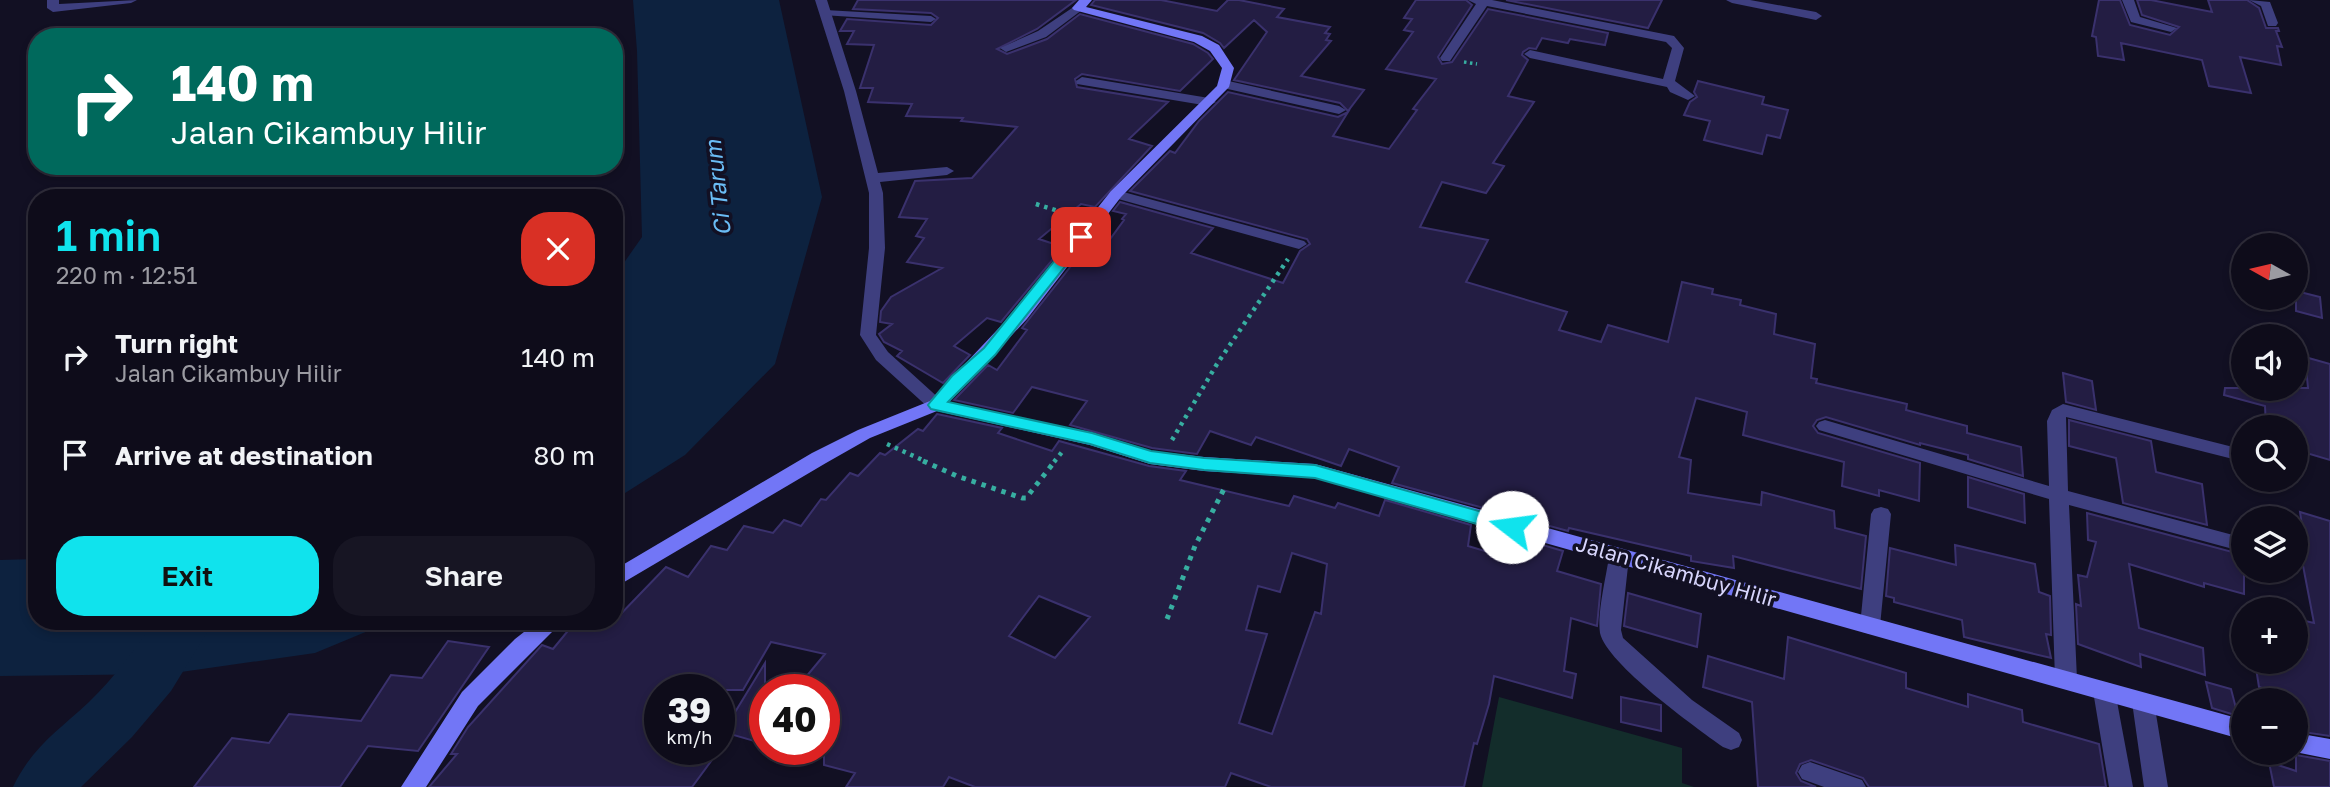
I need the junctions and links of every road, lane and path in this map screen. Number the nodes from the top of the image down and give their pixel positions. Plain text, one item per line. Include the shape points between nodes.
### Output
1 (53, 0) edge
2 (131, 0) edge
3 (1732, 0) edge
4 (2128, 0) edge
5 (2255, 0) edge
6 (1481, 1) edge
7 (1082, 4) edge
8 (823, 7) edge
9 (1816, 16) dead end
10 (931, 19) dead end
11 (2272, 23) dead end
12 (2171, 28) dead end
13 (1006, 48) dead end
14 (1530, 54) dead end
15 (1446, 58) dead end
16 (1082, 81) dead end
17 (1224, 84) junction
18 (1670, 84) junction
19 (1688, 96) dead end
20 (1209, 102) junction
21 (1339, 110) dead end
22 (947, 172) dead end
23 (873, 178) junction
24 (1116, 194) junction
25 (1036, 204) dead end
26 (1094, 222) junction
27 (1299, 244) joint
28 (936, 405) junction
29 (1825, 426) dead end
30 (864, 434) junction
31 (1075, 435) junction
32 (2231, 452) edge
33 (1161, 459) junction
34 (1240, 466) junction
35 (2061, 496) junction
36 (1881, 514) dead end
37 (2231, 541) edge
38 (1619, 557) junction
39 (623, 575) edge
40 (1167, 619) dead end
41 (1870, 626) junction
42 (542, 630) edge
43 (2066, 679) junction
44 (2104, 691) junction
45 (2143, 702) junction
46 (2231, 726) edge
47 (1731, 740) dead end
48 (2308, 745) edge
49 (2330, 750) edge
50 (1810, 772) dead end
51 (414, 787) edge
52 (1854, 787) edge
53 (2121, 787) edge
54 (2156, 787) edge

1 - 2 street via 53,8 65,9
3 - 9 street
4 - 12 street via 2135,19
5 - 11 street via 2266,4
6 - 15 street
6 - 18 street via 1671,39 1678,48
7 - 13 street via 1042,34
7 - 17 street via 1188,35 1215,48 1228,68
8 - 10 lane
8 - 23 street
14 - 18 street
16 - 20 street
17 - 20 street
17 - 21 street
18 - 19 street
20 - 24 street
22 - 23 street
23 - 28 street via 877,248 868,335 882,356
24 - 26 street
24 - 27 street
25 - 26 path
26 - 28 street via 990,351
27 - 33 path via 1217,364
28 - 30 street
28 - 31 street, Jalan Cikambuy Hilir
29 - 35 street
30 - 31 path via 1022,498
30 - 39 street
31 - 33 street, Jalan Cikambuy Hilir
32 - 35 street via 2063,410 2056,421
33 - 34 street, Jalan Cikambuy Hilir
34 - 38 street, Jalan Cikambuy Hilir via 1315,471
34 - 40 path via 1195,546
35 - 37 street
35 - 43 street
36 - 41 street
38 - 41 street, Jalan Cikambuy Hilir
38 - 47 street via 1610,630 1614,643 1684,707
41 - 43 street, Jalan Cikambuy Hilir
42 - 51 street via 470,699
43 - 44 street, Jalan Cikambuy Hilir
44 - 45 street, Jalan Cikambuy Hilir
44 - 53 street
45 - 46 street, Jalan Cikambuy Hilir
45 - 54 street
48 - 49 street
50 - 52 street

